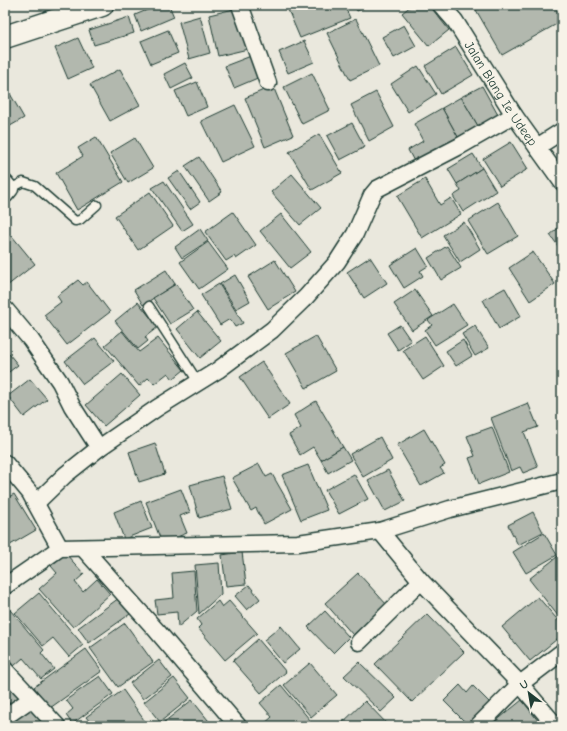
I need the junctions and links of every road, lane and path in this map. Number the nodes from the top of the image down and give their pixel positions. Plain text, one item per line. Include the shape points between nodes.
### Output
1 (102, 5) edge
2 (240, 5) edge
3 (441, 5) edge
4 (5, 37) edge
5 (268, 83) dead end
6 (514, 115) junction
7 (562, 131) edge
8 (537, 147) junction
9 (562, 182) edge
10 (7, 189) edge
11 (97, 205) dead end
12 (149, 306) dead end
13 (5, 309) edge
14 (198, 382) junction
15 (100, 448) junction
16 (5, 463) edge
17 (562, 481) edge
18 (36, 503) junction
19 (380, 532) junction
20 (60, 548) junction
21 (83, 548) junction
22 (421, 581) junction
23 (5, 586) edge
24 (359, 642) dead end
25 (562, 652) edge
26 (5, 670) edge
27 (520, 684) junction
28 (31, 699) junction
29 (5, 717) edge
30 (57, 726) edge
31 (238, 726) edge
32 (478, 726) edge
33 (556, 726) edge

1 - 4 highway
2 - 5 street
3 - 6 street, Jalan Blang Ie Udeep via 455,21
6 - 8 street, Jalan Blang Ie Udeep
6 - 14 street via 377,189 355,234 337,262 306,297 260,339
7 - 8 street
8 - 9 street, Jalan Blang Ie Udeep
10 - 11 lane via 22,182 35,186 75,221 80,220
12 - 14 lane
13 - 15 street via 31,340 60,382 72,406
14 - 15 street
15 - 18 street
16 - 18 street
17 - 19 street via 450,509
18 - 20 street
19 - 21 street via 298,543
19 - 22 street
20 - 21 street
20 - 23 street
21 - 31 street
22 - 24 street
22 - 27 street
25 - 27 street
26 - 28 street
27 - 32 street
27 - 33 street
28 - 29 street
28 - 30 street

